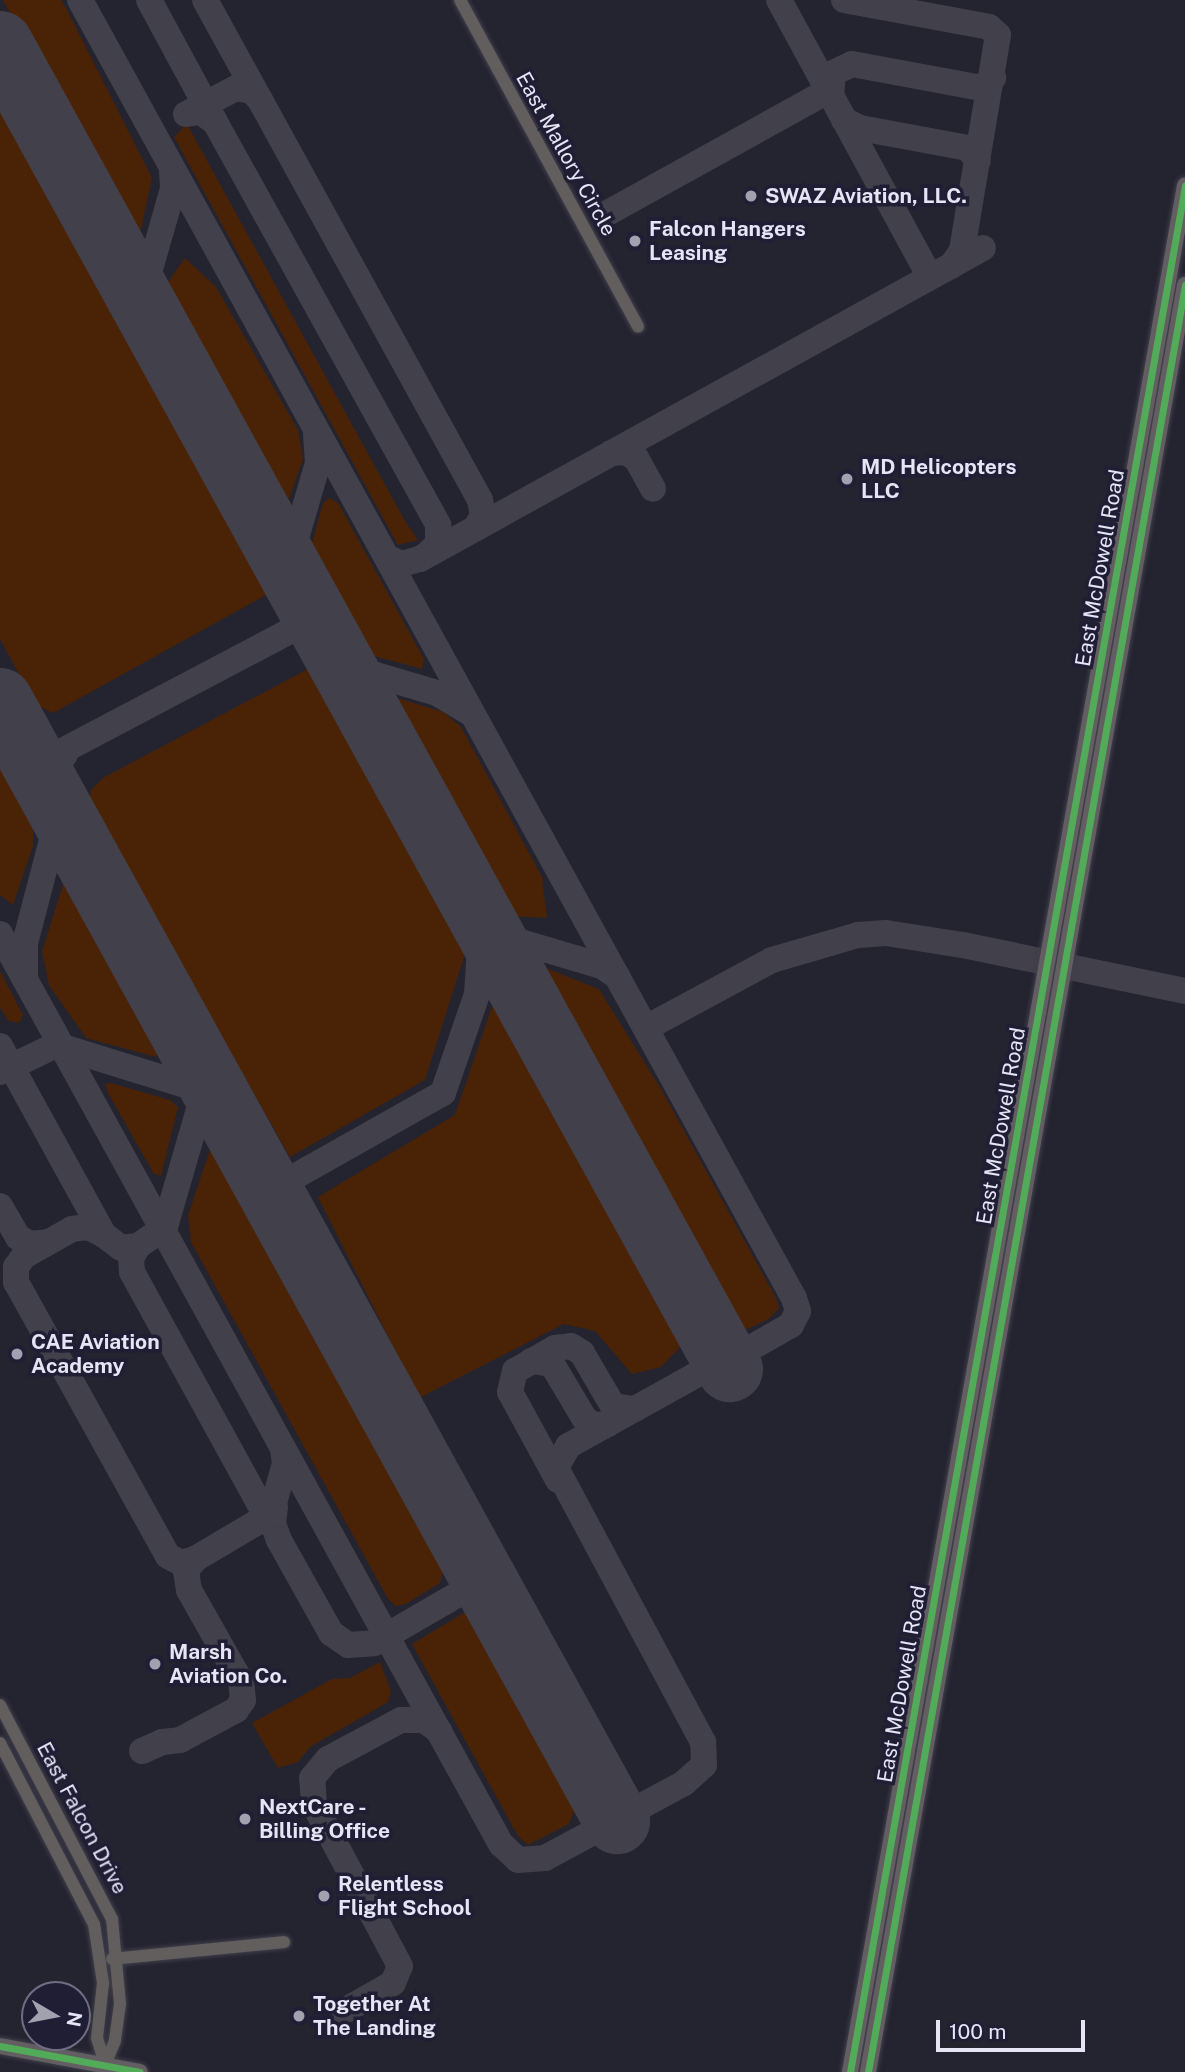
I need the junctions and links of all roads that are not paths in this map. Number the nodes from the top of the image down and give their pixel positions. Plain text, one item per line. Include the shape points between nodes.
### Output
1 (460, 0) edge
2 (1185, 186) edge
3 (1185, 285) edge
4 (1164, 307) junction
5 (1181, 310) junction
6 (638, 327) dead end
7 (0, 1705) edge
8 (4, 1721) edge
9 (0, 1743) edge
10 (284, 1942) dead end
11 (119, 1958) junction
12 (102, 1960) junction
13 (0, 2046) edge
14 (105, 2065) junction
15 (140, 2072) edge
16 (850, 2072) edge
17 (868, 2072) edge

1 - 6 street, East Mallory Circle
2 - 4 main road, East McDowell Road
3 - 5 main road, East McDowell Road
4 - 5 main road
4 - 16 main road, East McDowell Road
5 - 17 main road, East McDowell Road
7 - 8 street, East Falcon Drive
8 - 11 street, East Falcon Drive via 100,1889 112,1919
9 - 12 street, East Falcon Drive via 89,1907
10 - 11 street
11 - 12 street
11 - 14 street, East Falcon Drive via 119,2012
12 - 14 street, East Falcon Drive via 97,2038
13 - 14 main road
14 - 15 main road

